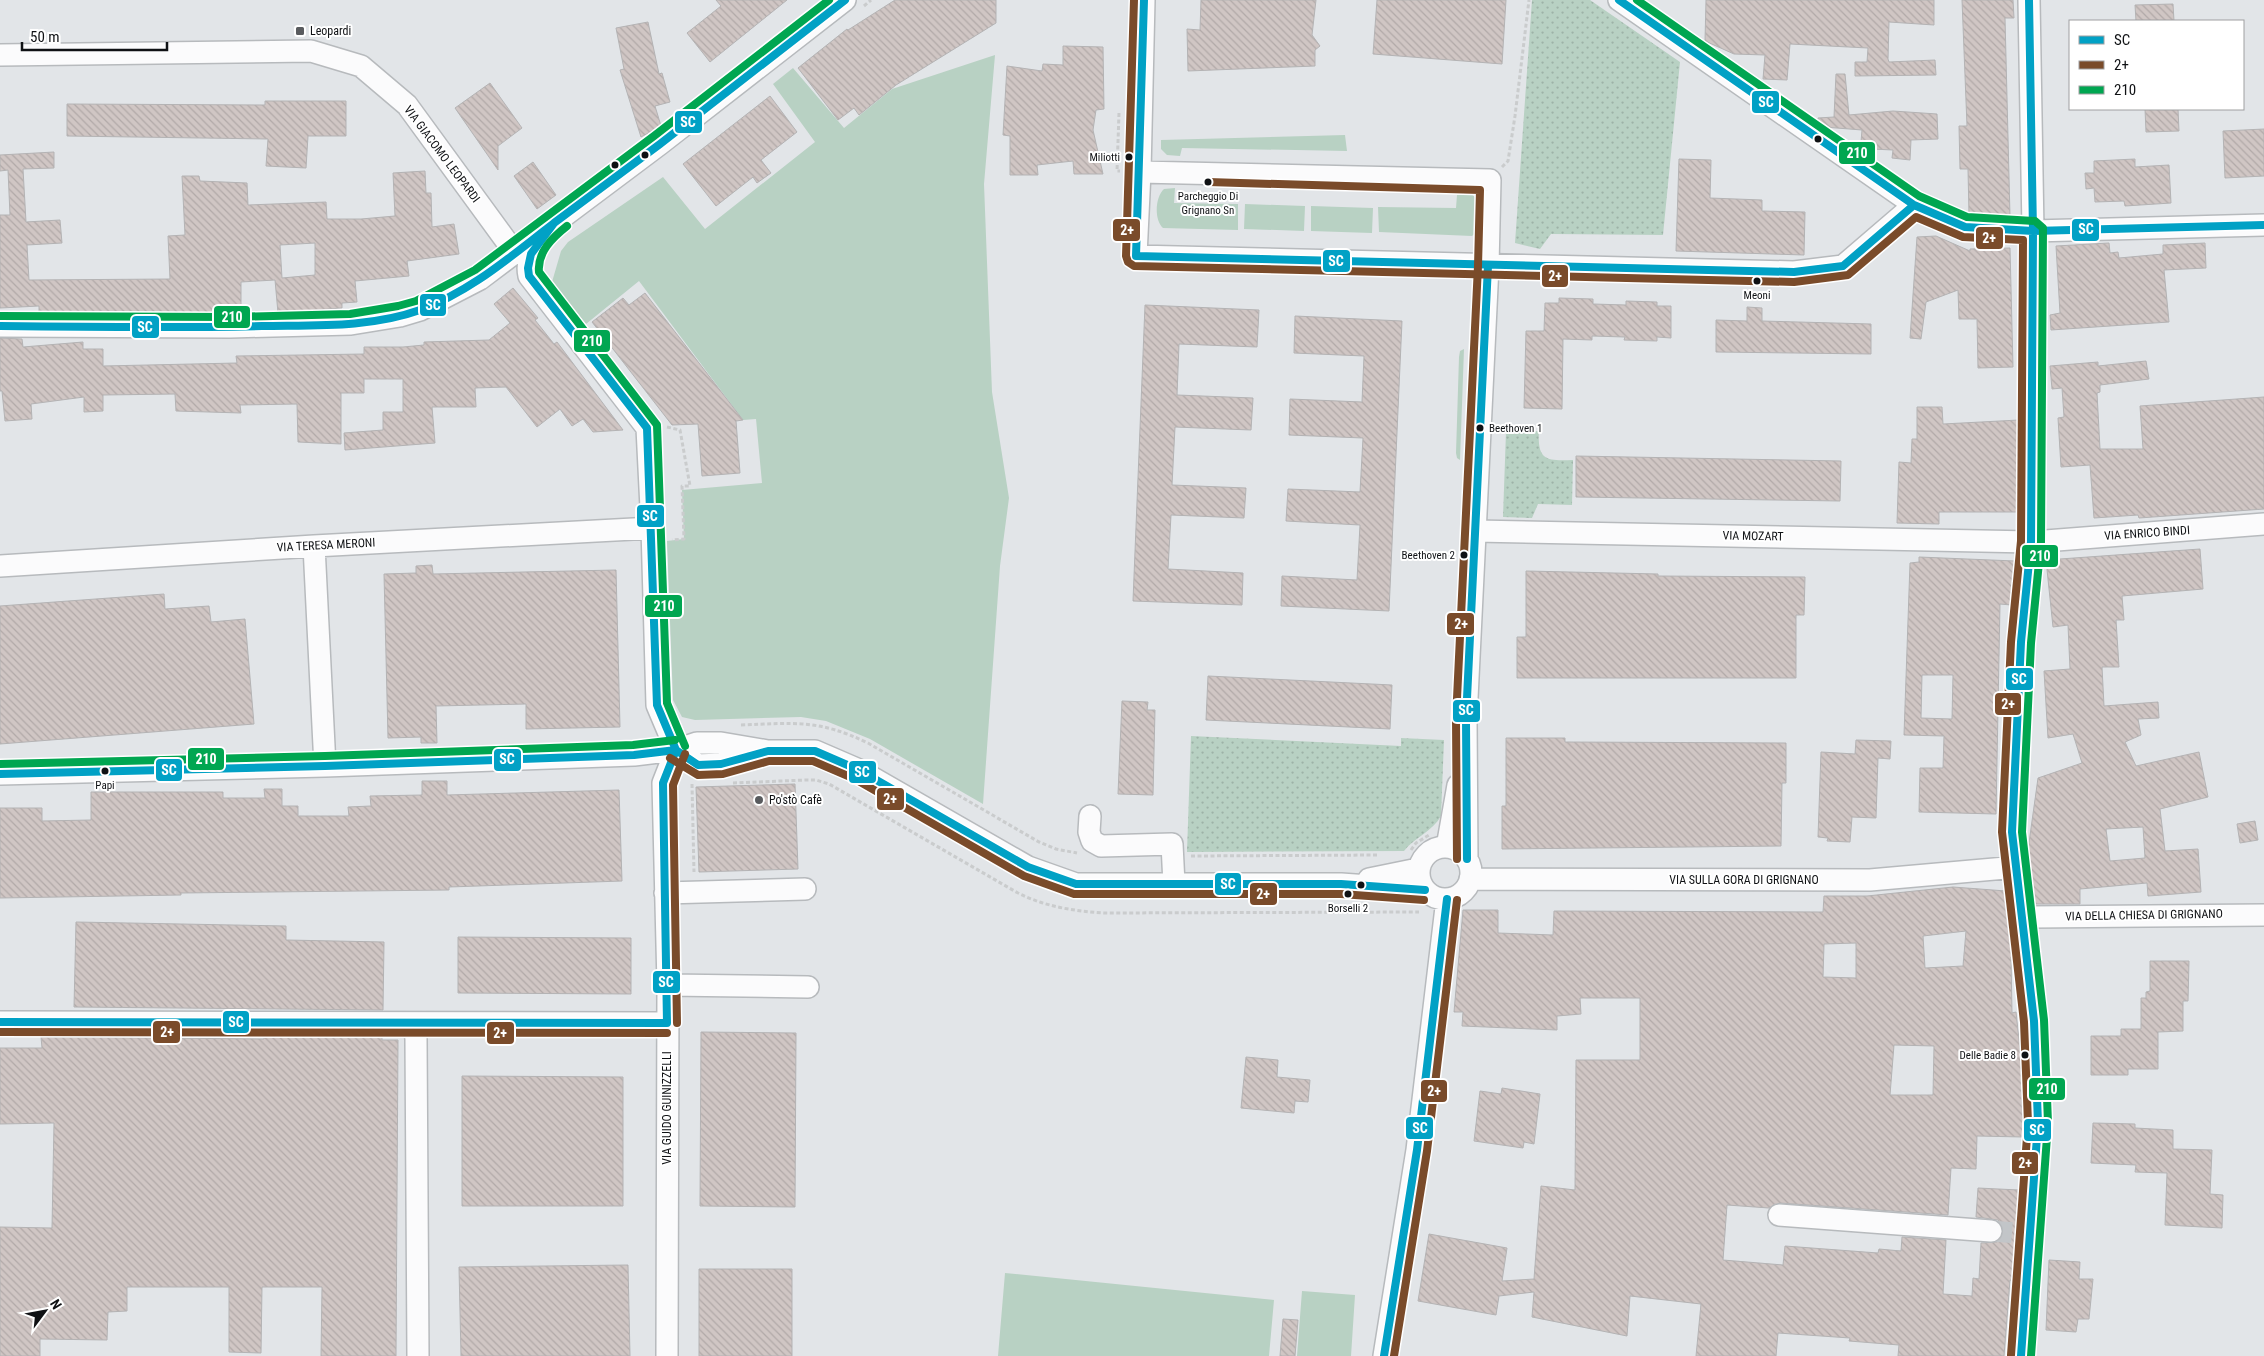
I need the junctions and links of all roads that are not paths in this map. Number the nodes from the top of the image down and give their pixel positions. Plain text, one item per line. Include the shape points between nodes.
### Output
1 (845, 0) edge
2 (1144, 0) edge
3 (1619, 0) edge
4 (2029, 0) edge
5 (0, 55) edge
6 (1140, 172) junction
7 (1914, 205) junction
8 (554, 223) junction
9 (2264, 226) edge
10 (2033, 231) junction
11 (515, 253) junction
12 (1488, 266) junction
13 (529, 276) junction
14 (480, 279) junction
15 (0, 326) edge
16 (2264, 524) edge
17 (1475, 531) junction
18 (658, 534) junction
19 (2031, 542) junction
20 (314, 546) junction
21 (0, 566) edge
22 (1466, 736) junction
23 (676, 750) junction
24 (325, 766) junction
25 (0, 774) edge
26 (1090, 816) dead end
27 (1441, 839) junction
28 (1413, 862) junction
29 (2017, 867) junction
30 (1469, 869) junction
31 (1174, 884) junction
32 (1341, 884) junction
33 (805, 889) dead end
34 (1424, 890) junction
35 (665, 893) junction
36 (1448, 899) junction
37 (2264, 915) edge
38 (2024, 917) junction
39 (668, 985) junction
40 (808, 987) dead end
41 (0, 1022) edge
42 (414, 1023) junction
43 (667, 1023) junction
44 (1779, 1216) dead end
45 (1991, 1231) tunnel mouth
46 (418, 1356) edge
47 (667, 1356) edge
48 (1384, 1356) edge
49 (2021, 1356) edge

1 - 8 street
2 - 6 street
3 - 7 street
4 - 10 street
5 - 11 street, VIA GIACOMO LEOPARDI via 311,51 361,66 407,105
6 - 12 street via 1490,180
6 - 12 street via 1136,256
7 - 10 street via 1965,227
7 - 12 street via 1843,266 1794,272
8 - 11 street
8 - 13 street via 532,252 527,267
9 - 10 street
10 - 19 street
11 - 14 street
12 - 17 street
13 - 14 street via 520,269 512,268
13 - 18 street via 647,428
14 - 15 street via 420,310 351,324
16 - 19 street, VIA ENRICO BINDI
17 - 19 street, VIA MOZART
17 - 22 street
18 - 20 street, VIA TERESA MERONI
18 - 23 street via 657,705
19 - 29 street via 2021,642 2012,832
20 - 21 street, VIA TERESA MERONI
20 - 24 street
22 - 27 street
22 - 30 street
23 - 24 street via 634,755
23 - 31 street via 698,765 721,764 768,751 815,751 859,770 1028,867 1076,884
23 - 35 street, VIA GUIDO GUINIZZELLI via 663,783
24 - 25 street
26 - 31 street via 1092,841 1101,846 1172,844
27 - 28 street via 1424,857
27 - 30 street via 1461,852
28 - 32 street
28 - 34 street
29 - 30 street, VIA SULLA GORA DI GRIGNANO via 1870,880
29 - 38 street
30 - 36 street via 1465,890
31 - 32 street
32 - 34 street
33 - 35 street
34 - 36 street via 1435,897
35 - 39 street, VIA GUIDO GUINIZZELLI
36 - 48 street via 1417,1150
37 - 38 street, VIA DELLA CHIESA DI GRIGNANO
38 - 49 street via 2034,1021 2038,1123 2036,1180 2023,1233
39 - 40 street
39 - 43 street, VIA GUIDO GUINIZZELLI
41 - 42 street
42 - 43 street
42 - 46 street
43 - 47 street, VIA GUIDO GUINIZZELLI
44 - 45 street

